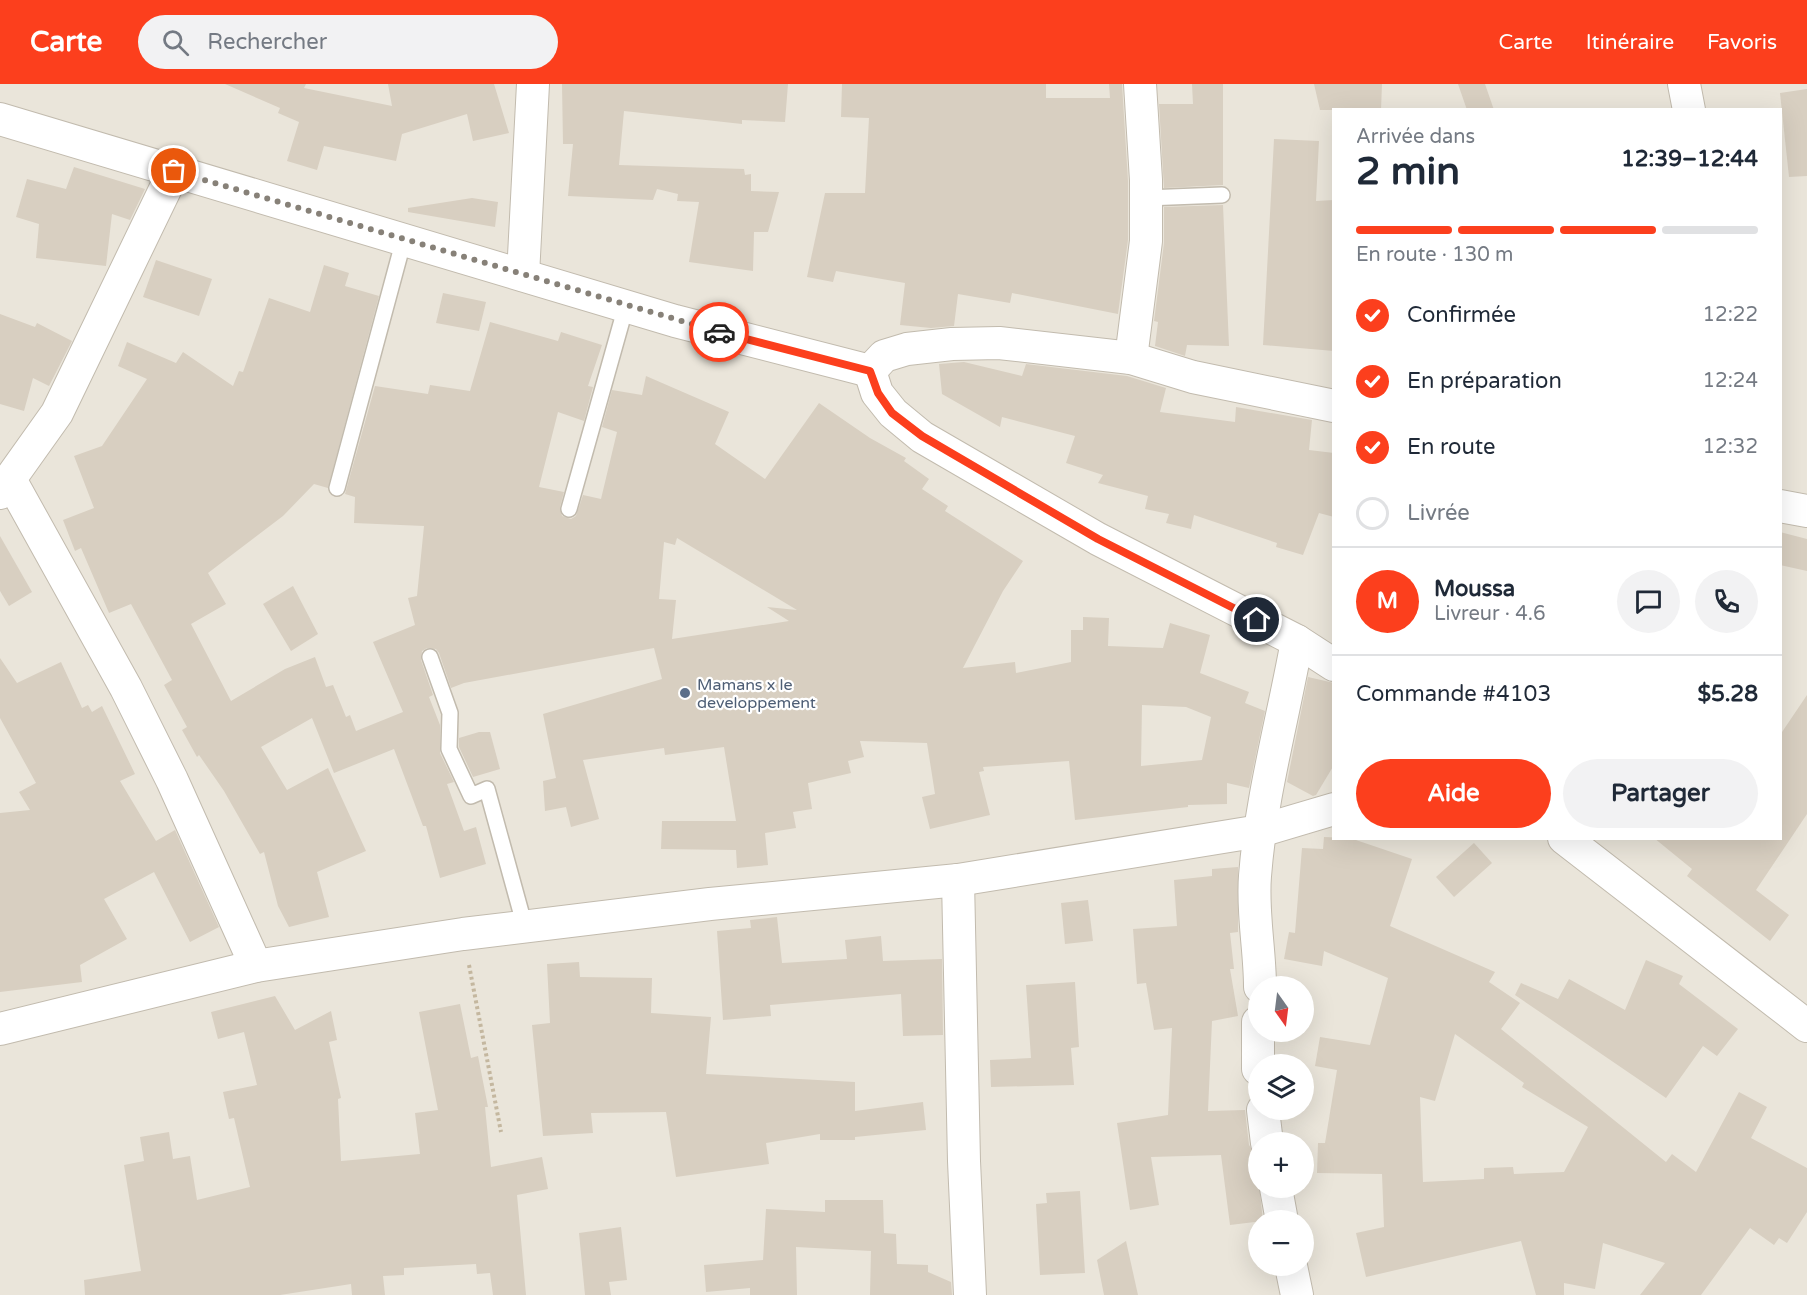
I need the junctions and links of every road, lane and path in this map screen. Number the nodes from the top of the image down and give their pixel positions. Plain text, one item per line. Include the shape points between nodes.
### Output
1 (532, 84) edge
2 (1140, 84) edge
3 (1684, 84) edge
4 (1689, 108) edge
5 (0, 120) edge
6 (174, 171) junction
7 (1222, 195) dead end
8 (1146, 198) junction
9 (404, 239) junction
10 (523, 275) junction
11 (626, 306) junction
12 (1131, 358) junction
13 (870, 371) junction
14 (1332, 406) edge
15 (6, 487) edge
16 (338, 488) dead end
17 (1782, 506) edge
18 (568, 509) dead end
19 (1807, 511) edge
20 (1297, 641) junction
21 (430, 657) dead end
22 (1332, 663) edge
23 (1332, 810) edge
24 (1260, 831) junction
25 (1566, 840) edge
26 (958, 880) junction
27 (525, 927) junction
28 (463, 934) junction
29 (256, 966) junction
30 (1259, 976) edge
31 (1807, 1026) edge
32 (0, 1029) edge
33 (501, 1132) dead end
34 (1293, 1276) edge
35 (970, 1295) edge
36 (1297, 1295) edge

1 - 10 street
2 - 8 street
3 - 4 street
5 - 6 street
6 - 9 street
6 - 15 street via 57,413
7 - 8 lane
8 - 12 street via 1146,241
9 - 10 street
9 - 16 lane
10 - 11 street
11 - 13 street
11 - 18 lane
12 - 13 street via 999,343 952,344 884,356
12 - 14 street via 1193,377
13 - 20 street via 878,393 892,413 922,436 1098,539
15 - 29 street via 126,688
17 - 19 street
20 - 22 street
20 - 24 street
21 - 27 lane via 450,713 448,749 471,796 487,789
23 - 24 street
24 - 26 street
24 - 30 street via 1255,880
25 - 31 street
26 - 27 street
26 - 35 street
27 - 28 street
28 - 29 street
28 - 33 path
29 - 32 street
34 - 36 street

